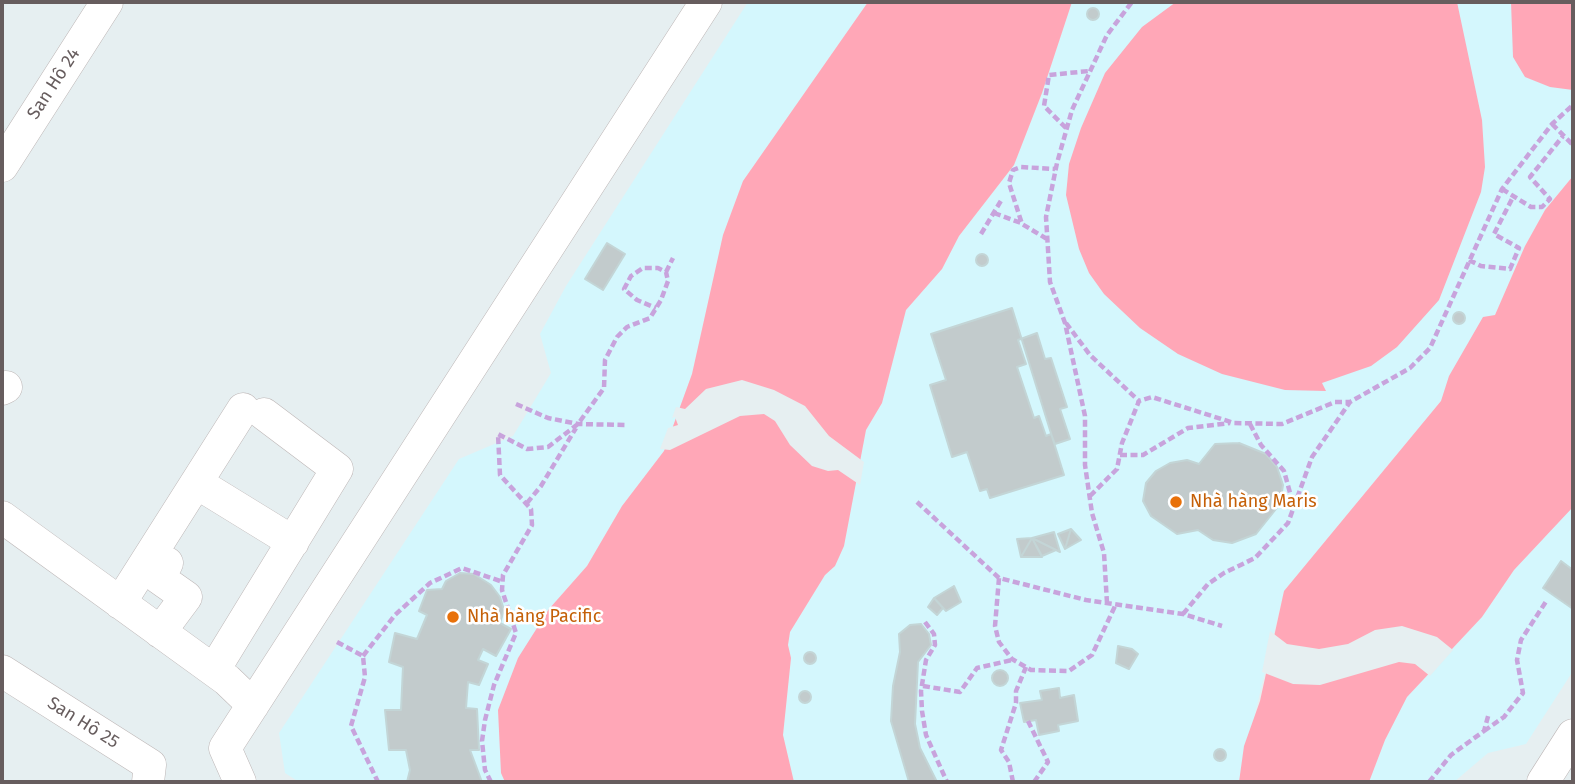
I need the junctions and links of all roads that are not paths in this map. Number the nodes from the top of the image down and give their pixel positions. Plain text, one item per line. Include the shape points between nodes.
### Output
1 (107, 2) edge
2 (706, 2) edge
3 (2, 166) edge
4 (197, 483) junction
5 (2, 517) edge
6 (293, 542) junction
7 (167, 563) dead end
8 (120, 603) junction
9 (160, 632) junction
10 (214, 670) junction
11 (2, 671) edge
12 (253, 705) junction
13 (1573, 735) edge
14 (148, 782) edge
15 (240, 782) edge
16 (1543, 782) edge

1 - 3 street, San Hô 24
2 - 12 street
4 - 6 street
4 - 6 street via 254,411 337,469
4 - 8 street
5 - 8 street
6 - 10 street
7 - 9 street via 159,578 186,597
8 - 9 street
9 - 10 street
10 - 12 street
11 - 14 street, San Hô 25 via 150,765
12 - 15 street via 225,748
13 - 16 street

